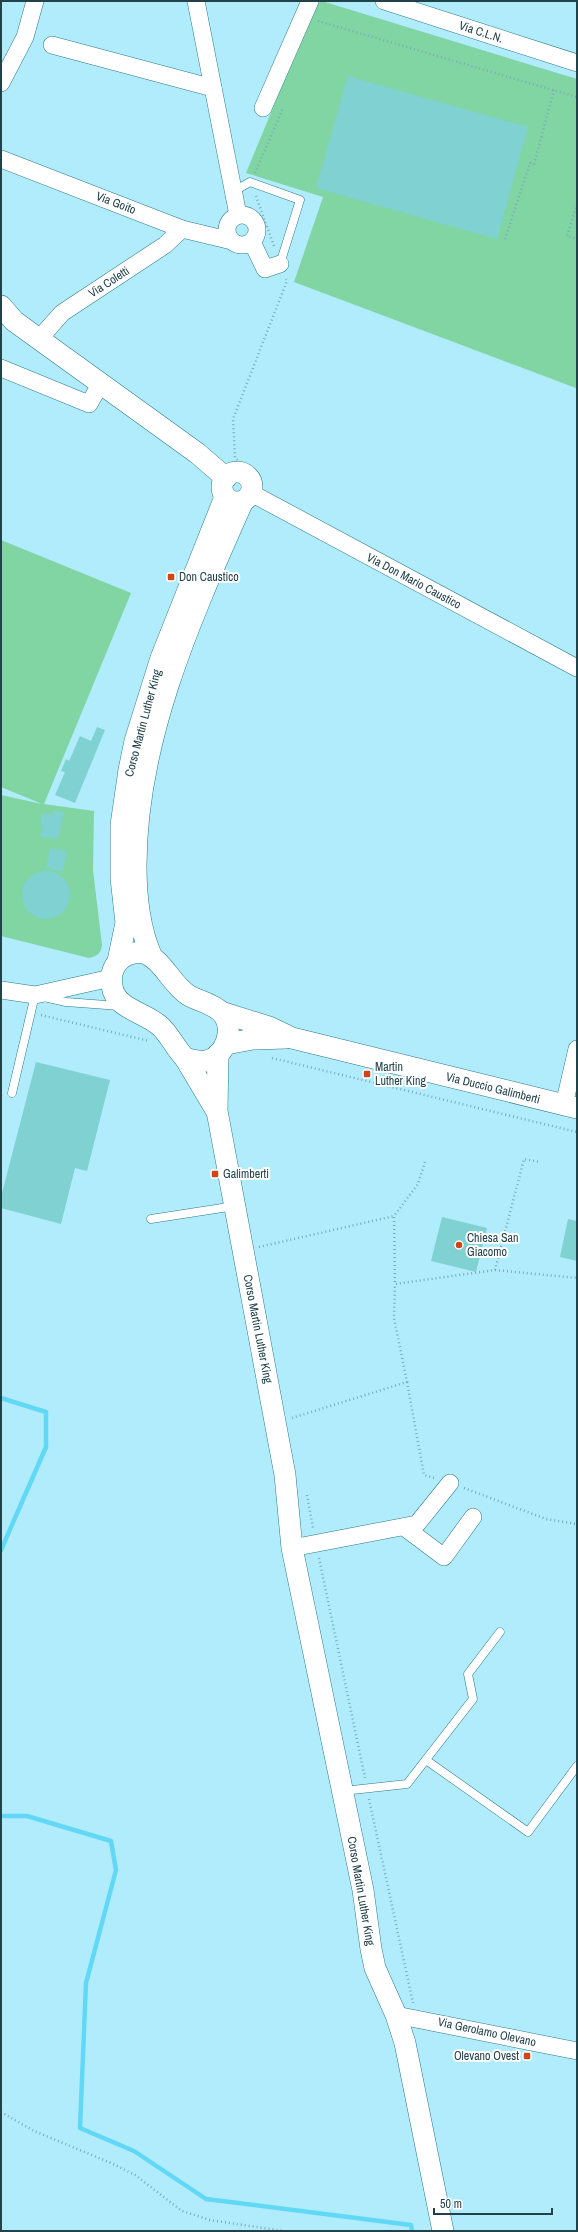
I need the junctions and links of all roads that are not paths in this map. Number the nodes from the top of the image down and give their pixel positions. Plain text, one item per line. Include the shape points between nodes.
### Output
1 (35, 1) edge
2 (196, 1) edge
3 (384, 1) edge
4 (314, 8) edge
5 (52, 45) dead end
6 (577, 63) edge
7 (1, 83) edge
8 (213, 88) junction
9 (263, 108) dead end
10 (1, 159) edge
11 (234, 191) junction
12 (238, 214) junction
13 (182, 229) junction
14 (232, 241) junction
15 (252, 242) junction
16 (280, 264) joint
17 (1, 306) edge
18 (39, 339) junction
19 (1, 368) edge
20 (101, 383) junction
21 (242, 490) junction
22 (577, 668) edge
23 (151, 955) junction
24 (114, 970) junction
25 (1, 990) edge
26 (35, 996) junction
27 (127, 1007) junction
28 (221, 1012) junction
29 (292, 1038) junction
30 (222, 1049) junction
31 (577, 1049) edge
32 (185, 1058) junction
33 (12, 1093) dead end
34 (570, 1107) edge
35 (217, 1111) junction
36 (235, 1206) junction
37 (151, 1219) dead end
38 (450, 1483) road end
39 (473, 1517) dead end
40 (404, 1526) junction
41 (292, 1548) junction
42 (500, 1632) dead end
43 (426, 1760) junction
44 (577, 1766) edge
45 (342, 1791) junction
46 (396, 2015) junction
47 (577, 2051) edge
48 (443, 2231) edge

1 - 7 street via 25,37
2 - 8 street
3 - 6 street, Via C.L.N.
4 - 9 street
5 - 8 street
8 - 11 street
10 - 13 street, Via Goito
11 - 12 street
11 - 16 lane via 250,182 300,200
12 - 14 street via 230,220 227,229
12 - 15 street via 249,216 256,223 258,233
13 - 14 street, Via Goito
13 - 18 street, Via Coletti via 165,245 62,313
14 - 15 street via 242,245
15 - 16 street via 265,269
17 - 18 street, Via Don Mario Caustico via 14,321
18 - 20 street, Via Don Mario Caustico
19 - 20 street via 89,404
20 - 21 street, Via Don Mario Caustico via 197,453
21 - 22 street, Via Don Mario Caustico
21 - 23 street, Corso Martin Luther King via 177,660 164,698 146,770 137,827 136,877 142,933
21 - 24 street, Corso Martin Luther King via 161,658 135,741 121,825 121,878 126,923
23 - 24 street via 132,953
23 - 28 street, Via Duccio Galimberti via 158,960 177,986
24 - 26 street
24 - 27 street via 113,992 118,1001
25 - 26 street
26 - 27 lane via 66,1002
26 - 33 lane
27 - 32 street, Corso Martin Luther King via 145,1015 160,1026
28 - 29 street, Via Duccio Galimberti via 269,1027
28 - 30 street, Corso Martin Luther King via 228,1030
29 - 30 street, Via Duccio Galimberti via 260,1038
29 - 34 street, Via Duccio Galimberti
30 - 32 street, Via Duccio Galimberti via 205,1061
30 - 35 street, Corso Martin Luther King
31 - 34 street
32 - 35 street, Corso Martin Luther King
35 - 36 street, Corso Martin Luther King
36 - 37 lane
36 - 41 street, Corso Martin Luther King via 285,1475
38 - 40 street via 417,1524
39 - 40 street via 444,1557
40 - 41 street
41 - 45 street, Corso Martin Luther King
42 - 43 lane via 468,1674 473,1699
43 - 44 lane via 528,1832
43 - 45 lane via 407,1784
45 - 46 street, Corso Martin Luther King via 363,1890 375,1968
46 - 47 street, Via Gerolamo Olevano
46 - 48 street, Corso Martin Luther King via 405,2043

